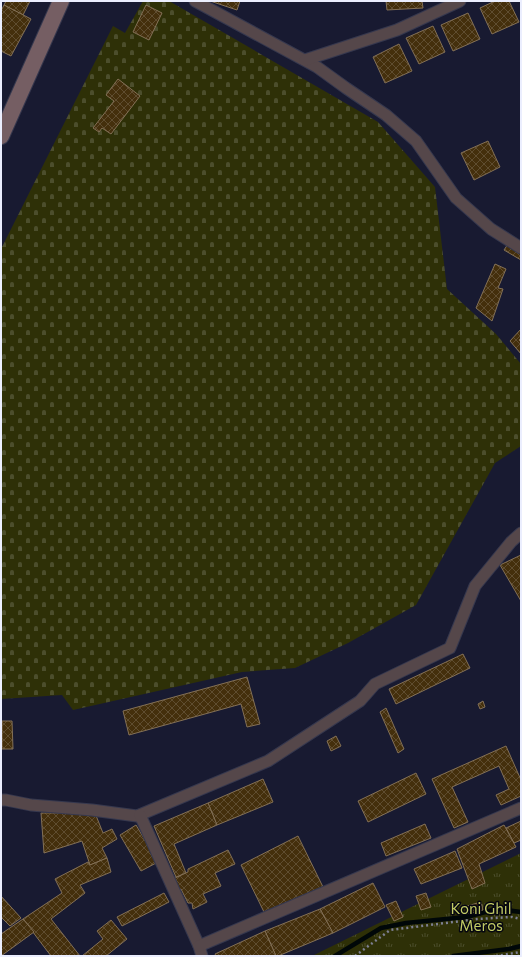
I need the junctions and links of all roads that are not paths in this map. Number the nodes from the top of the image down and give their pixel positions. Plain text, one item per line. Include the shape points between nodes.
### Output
1 (61, 1) edge
2 (195, 1) edge
3 (460, 1) edge
4 (305, 60) junction
5 (1, 136) edge
6 (521, 248) edge
7 (521, 532) edge
8 (1, 800) edge
9 (521, 808) edge
10 (140, 815) junction
11 (201, 951) edge

1 - 5 main road
2 - 4 street
3 - 4 street via 398,30
4 - 6 street via 392,120 416,141 456,198 491,229
7 - 10 street via 474,586 450,648 375,684 360,701 268,761
8 - 10 street
9 - 11 street
10 - 11 street

